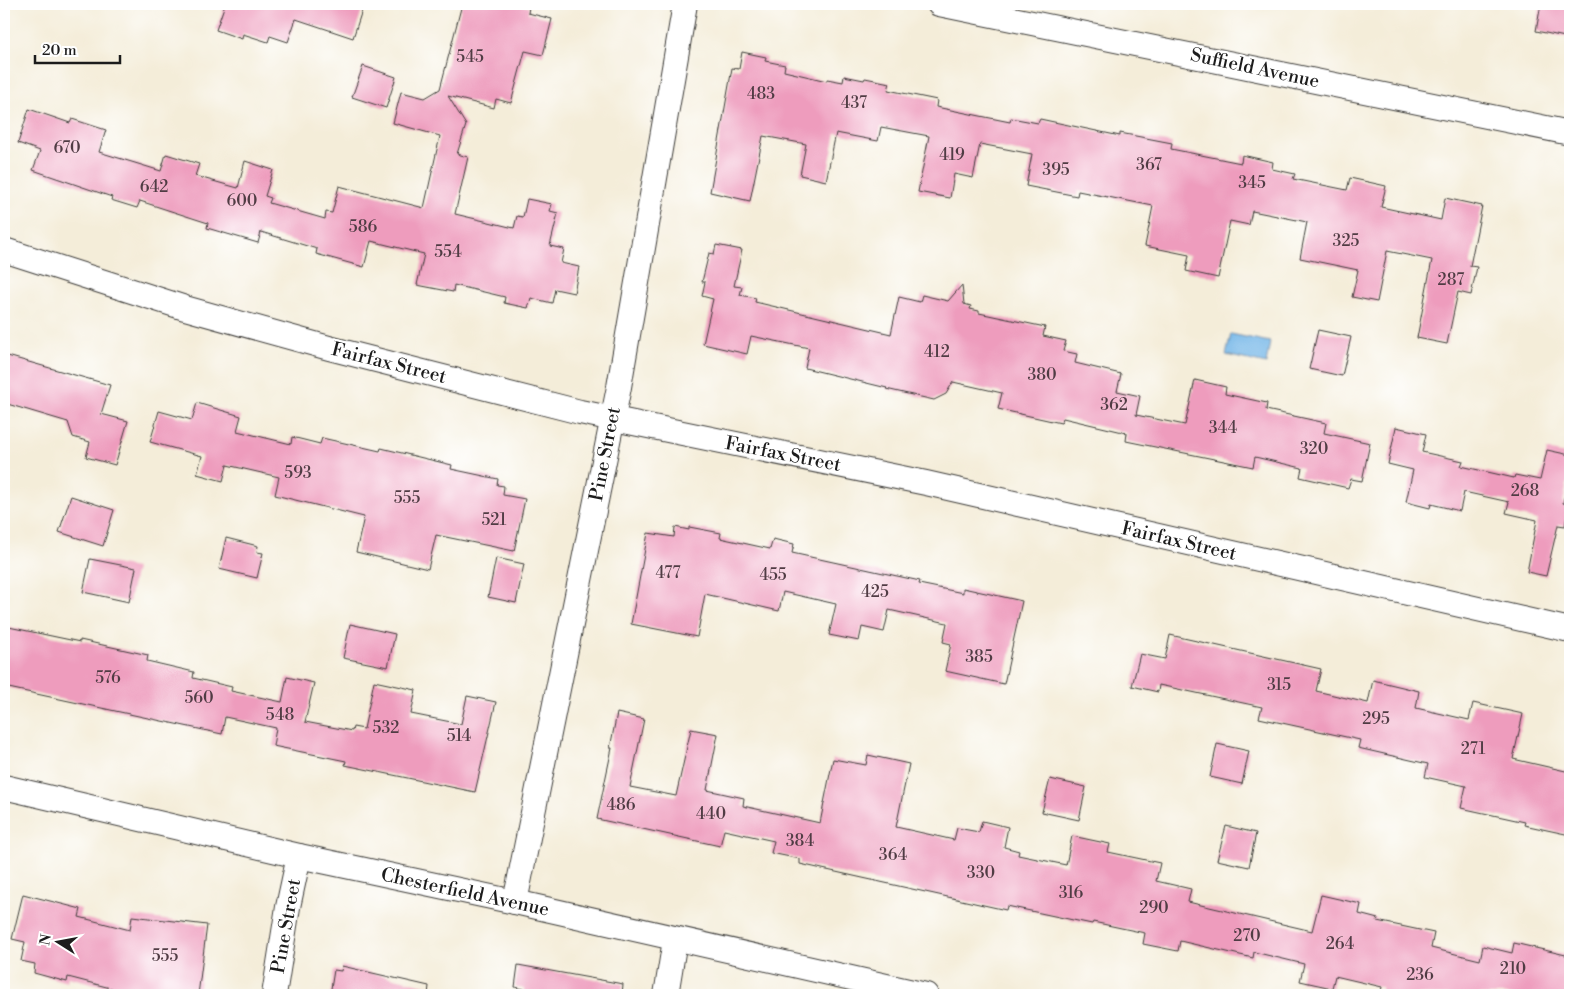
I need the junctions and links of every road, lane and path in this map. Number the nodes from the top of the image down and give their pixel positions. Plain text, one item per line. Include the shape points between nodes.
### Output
1 (685, 4) edge
2 (940, 4) edge
3 (1570, 133) edge
4 (4, 250) edge
5 (612, 419) junction
6 (1570, 630) edge
7 (4, 787) edge
8 (299, 856) junction
9 (515, 902) junction
10 (676, 940) junction
11 (274, 995) edge
12 (666, 995) edge
13 (926, 995) edge

1 - 5 street, Pine Street
2 - 3 street, Suffield Avenue
4 - 5 street, Fairfax Street via 329,348
5 - 6 street, Fairfax Street via 926,483
5 - 9 street, Pine Street
7 - 8 street, Chesterfield Avenue
8 - 9 street, Chesterfield Avenue
8 - 11 street, Pine Street
9 - 10 street, Chesterfield Avenue
10 - 12 street
10 - 13 street, Chesterfield Avenue

